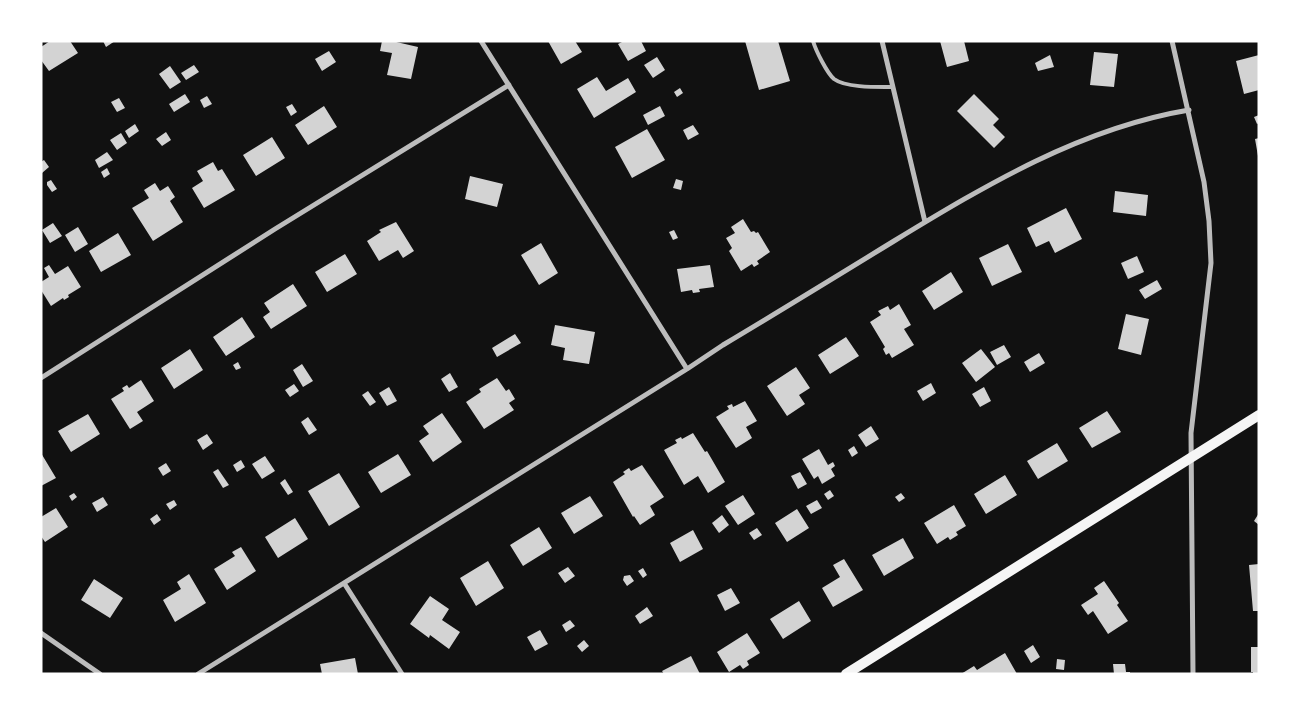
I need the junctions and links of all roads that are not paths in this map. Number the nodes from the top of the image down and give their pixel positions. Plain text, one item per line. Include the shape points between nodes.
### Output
1 (481, 41) edge
2 (813, 41) edge
3 (882, 41) edge
4 (1172, 41) edge
5 (509, 86) junction
6 (893, 87) junction
7 (1189, 110) junction
8 (925, 222) junction
9 (687, 369) junction
10 (41, 378) edge
11 (1259, 415) edge
12 (1190, 458) junction
13 (344, 583) junction
14 (41, 633) edge
15 (100, 674) edge
16 (198, 674) edge
17 (402, 674) edge
18 (846, 674) edge
19 (1193, 674) edge

1 - 5 street
2 - 6 lane via 834,79 853,86
3 - 6 street
4 - 7 street
5 - 9 street
5 - 10 street
6 - 8 street
7 - 8 street via 1158,115 1072,145 968,195
7 - 12 street via 1204,182 1211,263
8 - 9 street
9 - 13 street
11 - 12 main road
12 - 18 main road
12 - 19 street
13 - 16 street
13 - 17 street
14 - 15 street

